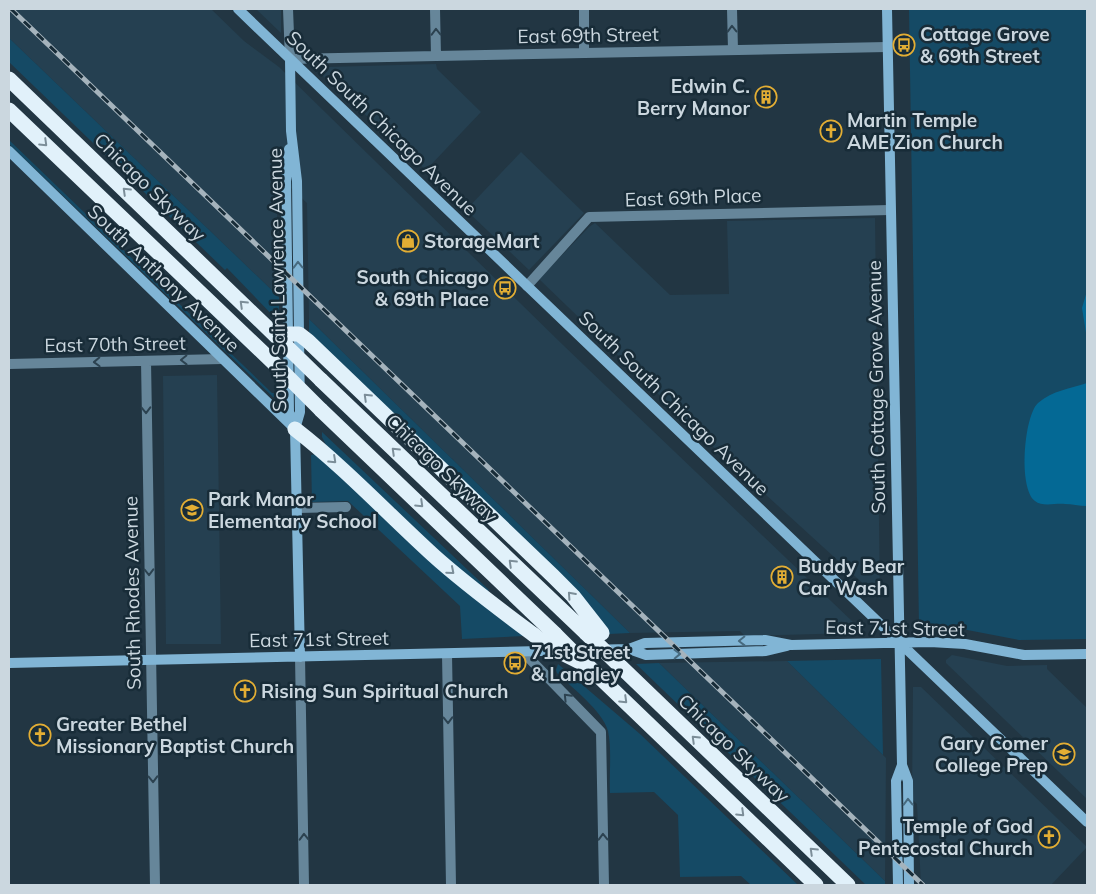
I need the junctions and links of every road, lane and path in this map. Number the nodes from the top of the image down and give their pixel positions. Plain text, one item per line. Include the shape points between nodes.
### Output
1 (238, 9) edge
2 (288, 9) edge
3 (436, 9) edge
4 (584, 9) edge
5 (732, 9) edge
6 (887, 9) edge
7 (887, 47) junction
8 (732, 50) junction
9 (584, 53) junction
10 (436, 56) junction
11 (290, 58) junction
12 (9, 79) edge
13 (9, 110) edge
14 (9, 151) edge
15 (890, 210) junction
16 (527, 286) junction
17 (289, 335) junction
18 (222, 359) junction
19 (146, 361) junction
20 (9, 364) edge
21 (295, 429) junction
22 (346, 507) dead end
23 (297, 508) junction
24 (898, 642) junction
25 (523, 652) junction
26 (446, 654) junction
27 (1087, 654) edge
28 (300, 657) junction
29 (151, 660) junction
30 (9, 664) edge
31 (588, 666) junction
32 (619, 666) junction
33 (902, 765) junction
34 (1087, 822) edge
35 (155, 885) edge
36 (304, 885) edge
37 (451, 885) edge
38 (604, 885) edge
39 (816, 885) edge
40 (848, 885) edge
41 (898, 885) edge
42 (909, 885) edge

1 - 11 main road, South South Chicago Avenue
2 - 11 street, South Saint Lawrence Avenue
10 -> 3 street
4 - 9 street
8 -> 5 street
6 - 7 main road, South Cottage Grove Avenue
7 - 8 street, East 69th Street
7 - 15 main road, South Cottage Grove Avenue
8 - 9 street, East 69th Street
9 - 10 street, East 69th Street
10 - 11 street, East 69th Street
11 - 16 main road, South South Chicago Avenue
11 - 17 main road, South Saint Lawrence Avenue via 291,131 297,181
17 -> 12 highway, Chicago Skyway
13 -> 31 highway, bridge
14 - 18 main road, South Anthony Avenue
15 - 16 street, East 69th Place via 589,217
15 - 24 main road, South Cottage Grove Avenue
16 - 24 main road, South South Chicago Avenue
17 - 21 main road, South Saint Lawrence Avenue via 289,412
32 -> 17 highway, Chicago Skyway, bridge via 321,380
32 -> 17 highway, bridge via 602,633 573,596 308,341
18 -> 19 street, East 70th Street
18 - 21 main road, South Anthony Avenue
19 -> 20 street, East 70th Street
19 -> 29 street, South Rhodes Avenue
21 - 23 main road, South Saint Lawrence Avenue
21 -> 31 highway, bridge via 323,450 480,596 552,648
22 - 23 street
23 - 28 main road, South Saint Lawrence Avenue
24 - 25 main road, East 71st Street via 791,645 765,640 682,642 645,643 629,649
24 - 27 main road, East 71st Street via 952,643 1024,655
24 - 33 main road, South Cottage Grove Avenue
24 - 34 main road, South South Chicago Avenue
25 - 26 main road, East 71st Street
38 -> 25 street via 601,732
26 - 28 main road, East 71st Street
26 -> 37 street
28 - 29 main road, East 71st Street
36 -> 28 street, South Saint Lawrence Avenue
29 - 30 main road, East 71st Street
29 -> 35 street, South Rhodes Avenue
31 -> 39 highway
40 -> 32 highway, Chicago Skyway
33 - 41 main road, South Cottage Grove Avenue via 896,781
42 -> 33 main road, South Cottage Grove Avenue via 908,781

